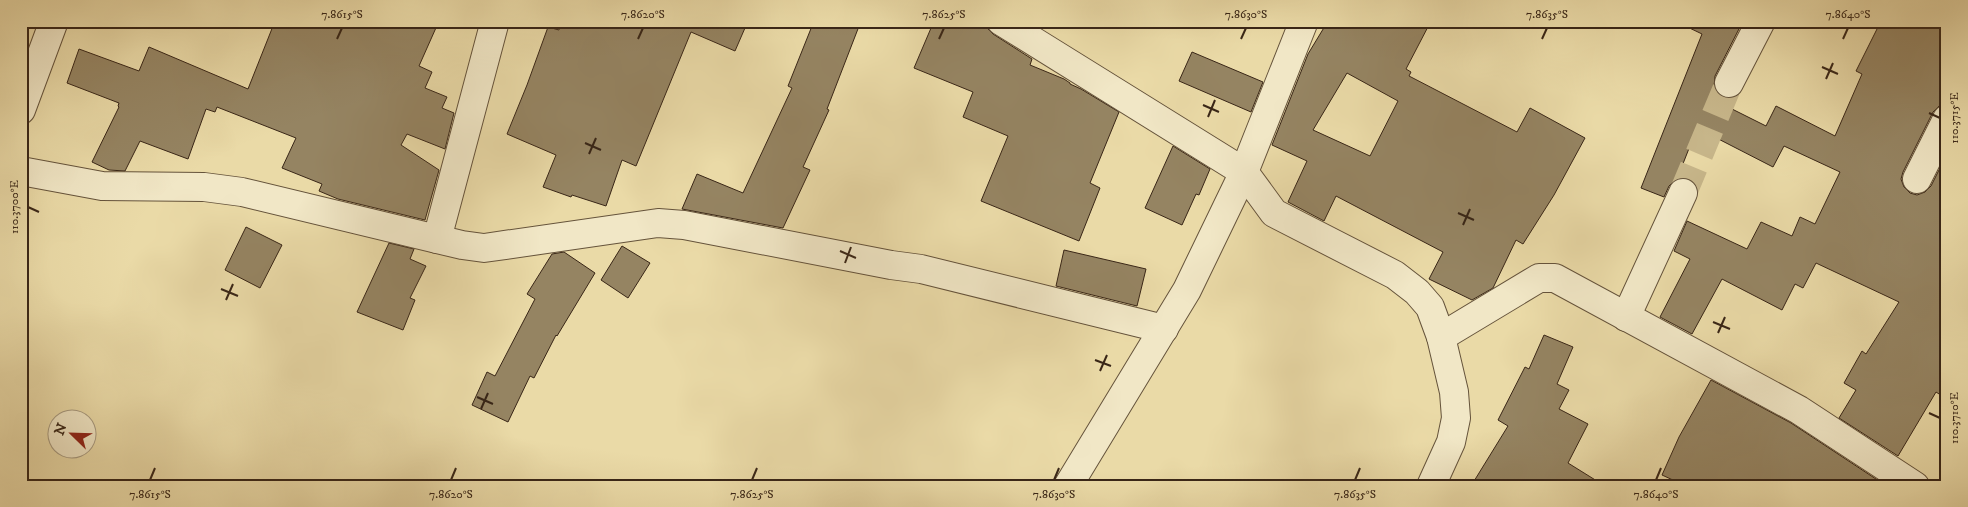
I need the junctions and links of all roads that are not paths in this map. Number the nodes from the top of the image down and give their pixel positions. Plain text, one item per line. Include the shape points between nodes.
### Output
1 (54, 21) edge
2 (495, 21) edge
3 (1001, 21) edge
4 (1304, 21) edge
5 (1761, 21) edge
6 (1729, 83) tunnel mouth
7 (21, 110) edge
8 (1947, 119) edge
9 (21, 170) edge
10 (1244, 172) junction
11 (1917, 179) dead end
12 (1683, 193) tunnel mouth
13 (437, 239) junction
14 (1626, 317) junction
15 (1164, 328) junction
16 (1441, 337) junction
17 (1068, 486) edge
18 (1431, 486) edge
19 (1915, 486) edge

1 - 7 street
2 - 13 street
3 - 10 street
4 - 10 street
5 - 6 street
8 - 11 street
9 - 13 street via 102,186 204,187 242,192
10 - 15 street via 1187,290
10 - 16 street via 1274,213 1394,275 1417,292 1430,307
12 - 14 street
13 - 15 street via 484,248 658,223 684,226 921,269
14 - 16 street via 1555,278 1539,278
14 - 19 street via 1799,410
15 - 17 street
16 - 18 street via 1454,392 1456,418 1451,442

